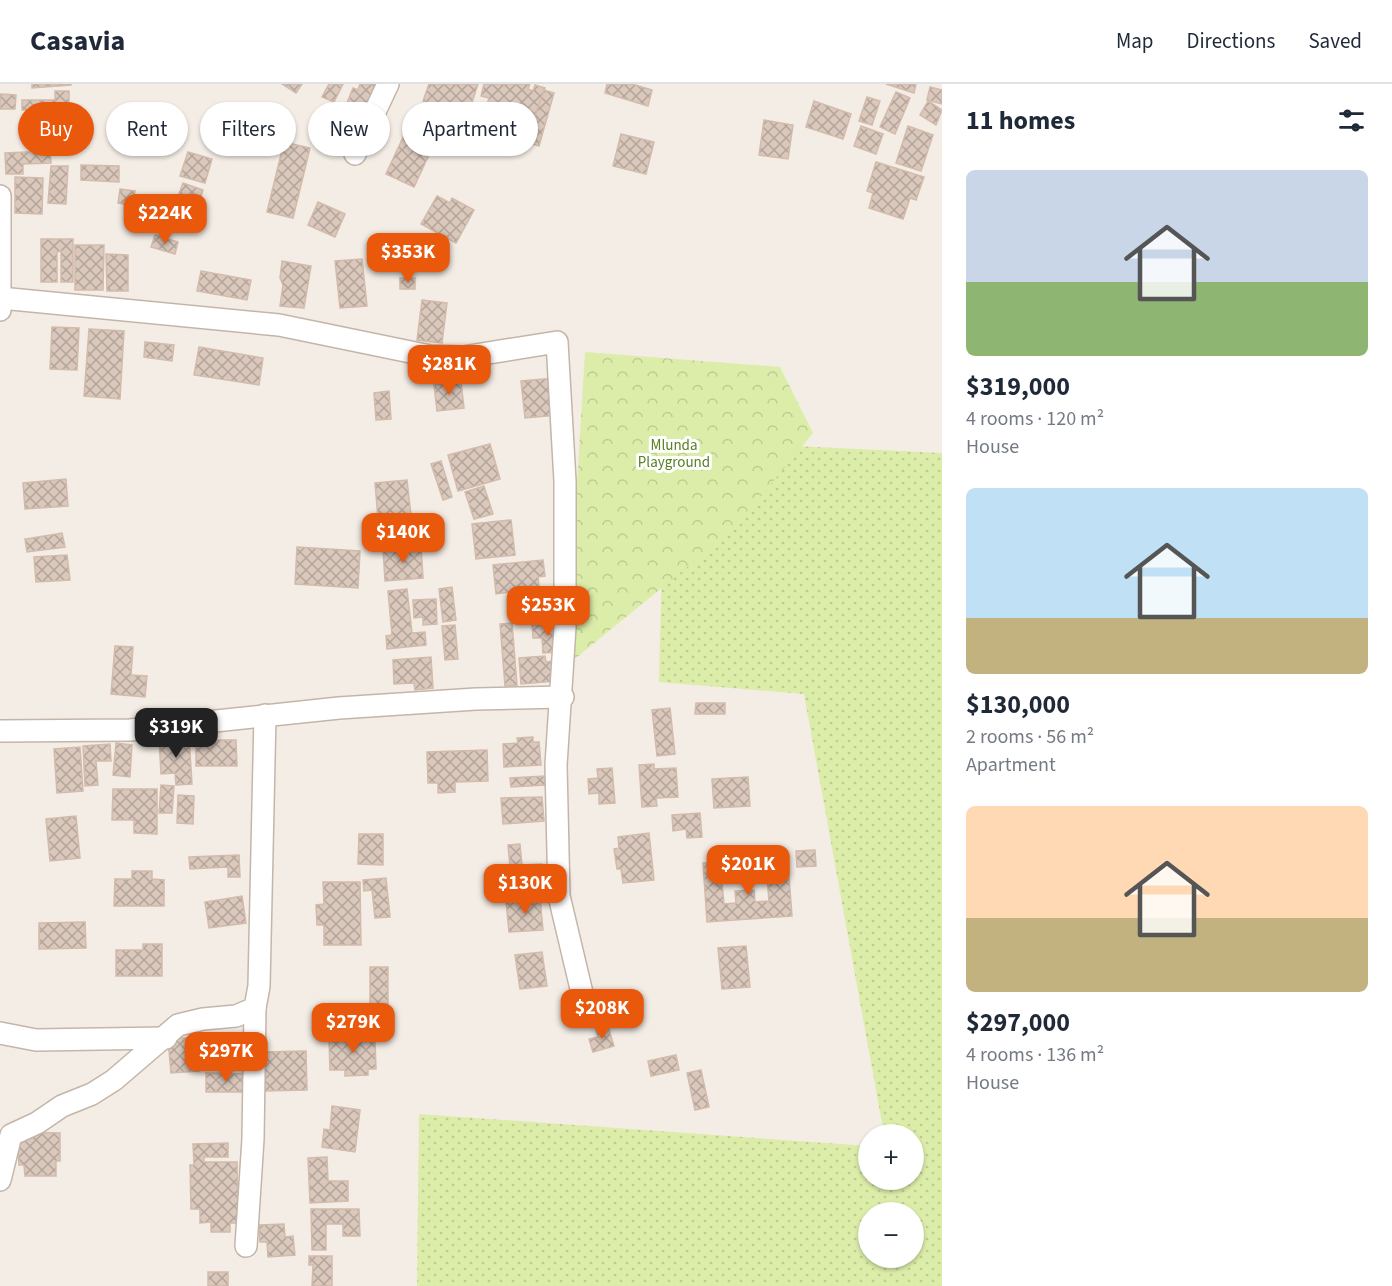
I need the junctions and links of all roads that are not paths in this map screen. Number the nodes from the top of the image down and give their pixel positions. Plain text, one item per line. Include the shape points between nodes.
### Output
1 (388, 84) edge
2 (380, 102) edge
3 (0, 196) edge
4 (0, 298) edge
5 (0, 310) edge
6 (562, 697) junction
7 (265, 715) junction
8 (0, 731) edge
9 (255, 1008) junction
10 (587, 1014) dead end
11 (0, 1033) edge
12 (166, 1038) junction
13 (0, 1180) edge
14 (246, 1246) dead end

1 - 2 street
3 - 4 street
4 - 5 street
4 - 6 street via 279,325 430,356 463,357 557,342 565,481
6 - 7 street via 477,699
6 - 10 street via 556,765 559,896
7 - 8 street via 130,730
7 - 9 street via 259,986
9 - 12 street via 236,1016 178,1025
9 - 14 street
11 - 12 street via 36,1040
12 - 13 street via 92,1094 11,1135

